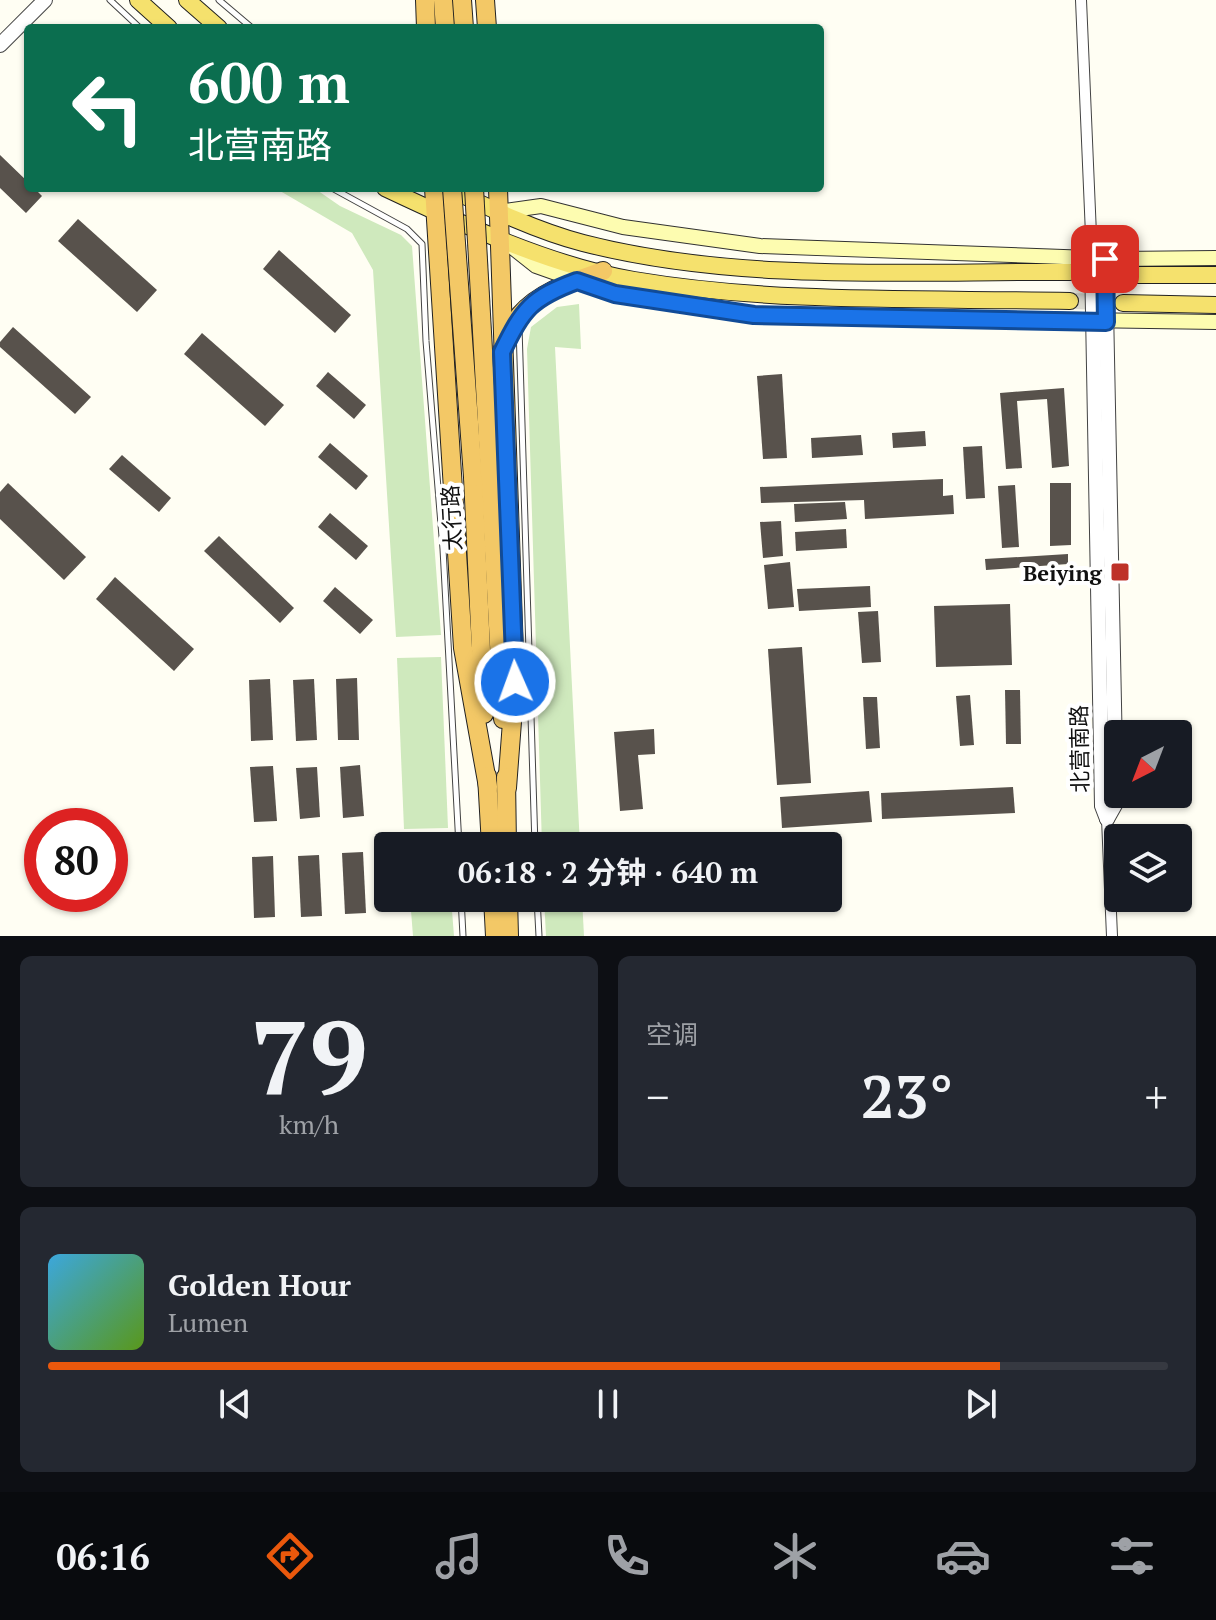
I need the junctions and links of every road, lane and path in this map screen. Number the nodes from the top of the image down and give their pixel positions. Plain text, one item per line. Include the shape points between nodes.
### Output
1 (45, 0) edge
2 (110, 0) edge
3 (138, 0) edge
4 (187, 0) edge
5 (219, 0) edge
6 (425, 0) edge
7 (443, 0) edge
8 (462, 0) edge
9 (485, 0) edge
10 (1081, 0) edge
11 (136, 24) edge
12 (165, 24) edge
13 (214, 24) edge
14 (247, 24) edge
15 (426, 24) edge
16 (445, 24) edge
17 (464, 24) edge
18 (487, 24) edge
19 (0, 45) edge
20 (339, 192) edge
21 (393, 192) edge
22 (434, 192) edge
23 (450, 192) edge
24 (458, 192) edge
25 (474, 192) edge
26 (498, 192) edge
27 (435, 212) junction
28 (498, 212) junction
29 (499, 237) junction
30 (1099, 258) junction
31 (1216, 258) edge
32 (603, 271) junction
33 (1070, 272) tunnel mouth
34 (1124, 275) tunnel mouth
35 (1216, 275) edge
36 (577, 281) junction
37 (1070, 301) tunnel mouth
38 (1123, 303) tunnel mouth
39 (1216, 305) edge
40 (519, 316) junction
41 (1100, 322) junction
42 (1216, 322) edge
43 (502, 352) junction
44 (481, 477) junction
45 (497, 788) junction
46 (1107, 819) joint
47 (458, 832) edge
48 (492, 832) edge
49 (505, 832) edge
50 (535, 832) edge
51 (462, 912) edge
52 (494, 912) edge
53 (508, 912) edge
54 (538, 912) edge
55 (463, 936) edge
56 (495, 936) edge
57 (509, 936) edge
58 (539, 936) edge
59 (1112, 936) edge

1 - 19 street
2 - 11 lane
3 - 12 main road
4 - 13 main road
5 - 14 lane
6 - 15 highway
7 - 16 highway
8 - 17 highway
9 - 18 highway
10 - 30 street
20 - 47 lane via 407,229 422,244
21 - 27 main road
22 - 27 highway
23 - 44 highway, 太行路, bridge
24 - 28 main road
25 - 44 highway, 太行路, bridge
26 - 28 highway
27 - 29 main road
27 - 45 highway via 463,648
28 - 29 highway
28 - 30 main road via 541,206 623,227 760,246
28 - 33 main road via 580,243 660,260 760,270
29 - 32 main road
29 - 36 main road via 536,266
29 - 43 highway
30 - 31 main road
30 - 41 street, 北营南路
32 - 36 highway
32 - 37 main road via 633,280 784,295
34 - 35 main road
36 - 40 highway via 536,301
36 - 41 main road via 615,294 754,315
38 - 39 main road
40 - 43 highway
40 - 50 lane
41 - 42 main road
41 - 46 street, 北营南路 via 1102,806
43 - 45 highway via 515,682
44 - 45 highway, 太行路
45 - 48 highway, 太行路
45 - 49 highway, 太行路
46 - 59 street
51 - 55 lane
52 - 56 highway
53 - 57 highway
54 - 58 lane

